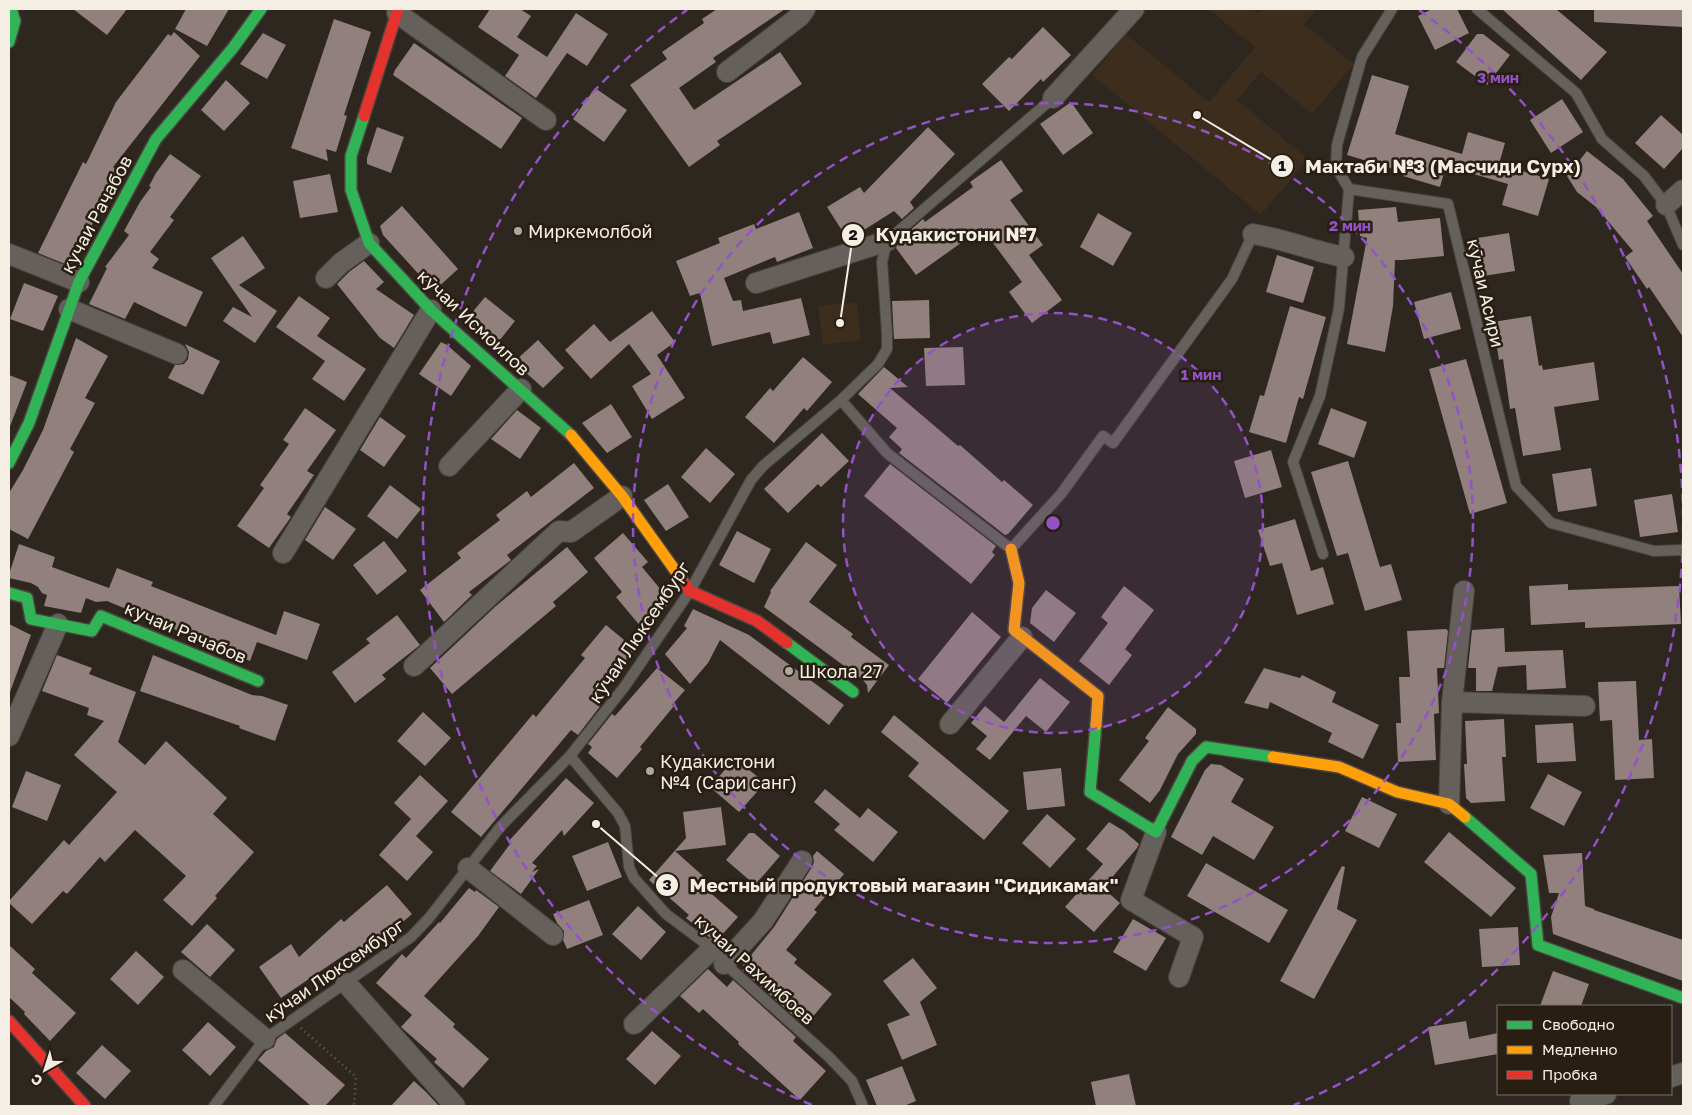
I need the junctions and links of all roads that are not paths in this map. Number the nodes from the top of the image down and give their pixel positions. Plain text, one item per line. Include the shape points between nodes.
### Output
1 (11, 9) edge
2 (261, 9) edge
3 (805, 9) edge
4 (1134, 9) edge
5 (1392, 9) edge
6 (1477, 9) edge
7 (398, 11) edge
8 (9, 42) edge
9 (727, 72) dead end
10 (1053, 98) joint
11 (546, 120) dead end
12 (1349, 189) junction
13 (1683, 190) edge
14 (1666, 205) junction
15 (1253, 234) joint
16 (887, 241) junction
17 (369, 243) junction
18 (1683, 245) edge
19 (9, 254) edge
20 (1344, 257) junction
21 (326, 278) dead end
22 (79, 282) junction
23 (756, 283) dead end
24 (70, 309) junction
25 (430, 310) junction
26 (177, 354) dead end
27 (521, 389) junction
28 (842, 400) junction
29 (9, 463) edge
30 (450, 466) dead end
31 (622, 496) junction
32 (1010, 549) junction
33 (1683, 550) edge
34 (284, 553) dead end
35 (1322, 554) dead end
36 (690, 591) junction
37 (1464, 591) dead end
38 (9, 593) edge
39 (58, 624) junction
40 (1022, 637) junction
41 (414, 666) dead end
42 (258, 681) dead end
43 (853, 692) dead end
44 (1452, 702) junction
45 (1585, 706) dead end
46 (950, 724) dead end
47 (9, 736) edge
48 (570, 756) junction
49 (1449, 804) junction
50 (1156, 832) junction
51 (802, 861) dead end
52 (468, 868) junction
53 (553, 935) dead end
54 (713, 948) junction
55 (724, 964) junction
56 (183, 970) dead end
57 (1179, 977) dead end
58 (346, 983) junction
59 (1683, 998) edge
60 (9, 1020) edge
61 (634, 1024) dead end
62 (265, 1039) junction
63 (1602, 1095) edge
64 (1580, 1100) dead end
65 (86, 1106) edge
66 (214, 1106) edge
67 (456, 1106) edge
68 (864, 1106) edge

1 - 8 street via 16,22
2 - 22 street, кучаи Рачабов via 234,48 156,139
3 - 9 street
4 - 10 street
5 - 12 lane via 1362,57 1337,145 1336,167
6 - 14 lane via 1576,93 1602,139 1644,176
7 - 11 street
7 - 17 street, кӯчаи Исмоилов via 351,156 352,190
10 - 16 lane
12 - 20 lane
12 - 33 lane, кӯчаи Асири via 1448,204 1516,486 1551,523 1654,551
13 - 14 street
14 - 18 lane
15 - 20 street
15 - 32 lane via 1232,279 1113,442 1103,436 1061,494
16 - 23 street
16 - 28 lane, кӯчаи Люксембург via 882,262 887,349 878,364
17 - 21 street
17 - 25 street, кӯчаи Исмоилов
19 - 22 street
20 - 35 lane via 1340,308 1320,396 1293,462
22 - 24 street, кучаи Рачабов
24 - 26 street
24 - 29 street, кучаи Рачабов via 29,423
25 - 27 street, кӯчаи Исмоилов
25 - 34 street
27 - 30 street
27 - 31 street, кӯчаи Исмоилов via 567,430
28 - 32 lane via 887,453
28 - 36 lane, кӯчаи Люксембург via 763,466 751,480
31 - 36 street, кӯчаи Исмоилов
31 - 41 street via 571,532 559,531
32 - 40 street via 1019,583 1014,630
36 - 43 street via 756,621
36 - 48 lane, кӯчаи Люксембург via 625,686
37 - 44 street
38 - 39 street, кучаи Рачабов via 27,598 31,619
39 - 42 street, кучаи Рачабов via 92,631 101,616
39 - 47 street
40 - 46 street
40 - 50 street via 1098,696 1090,792
44 - 45 street
44 - 49 street
48 - 52 lane, кӯчаи Люксембург via 501,826
48 - 54 lane, кучаи Рахимбоев via 625,826 630,867 641,888 666,914
49 - 50 street via 1397,792 1340,767 1206,747 1192,761
49 - 59 street via 1531,874 1538,945
50 - 57 street via 1131,900 1193,937
51 - 55 street via 763,921
52 - 53 street
52 - 58 lane, кӯчаи Люксембург via 411,937
54 - 55 lane, кучаи Рахимбоев
54 - 61 street
55 - 68 lane, кучаи Рахимбоев via 830,1058 852,1081
56 - 62 street
58 - 62 lane, кӯчаи Люксембург
58 - 67 street
60 - 65 street
62 - 66 lane, кӯчаи Люксембург
63 - 64 street

